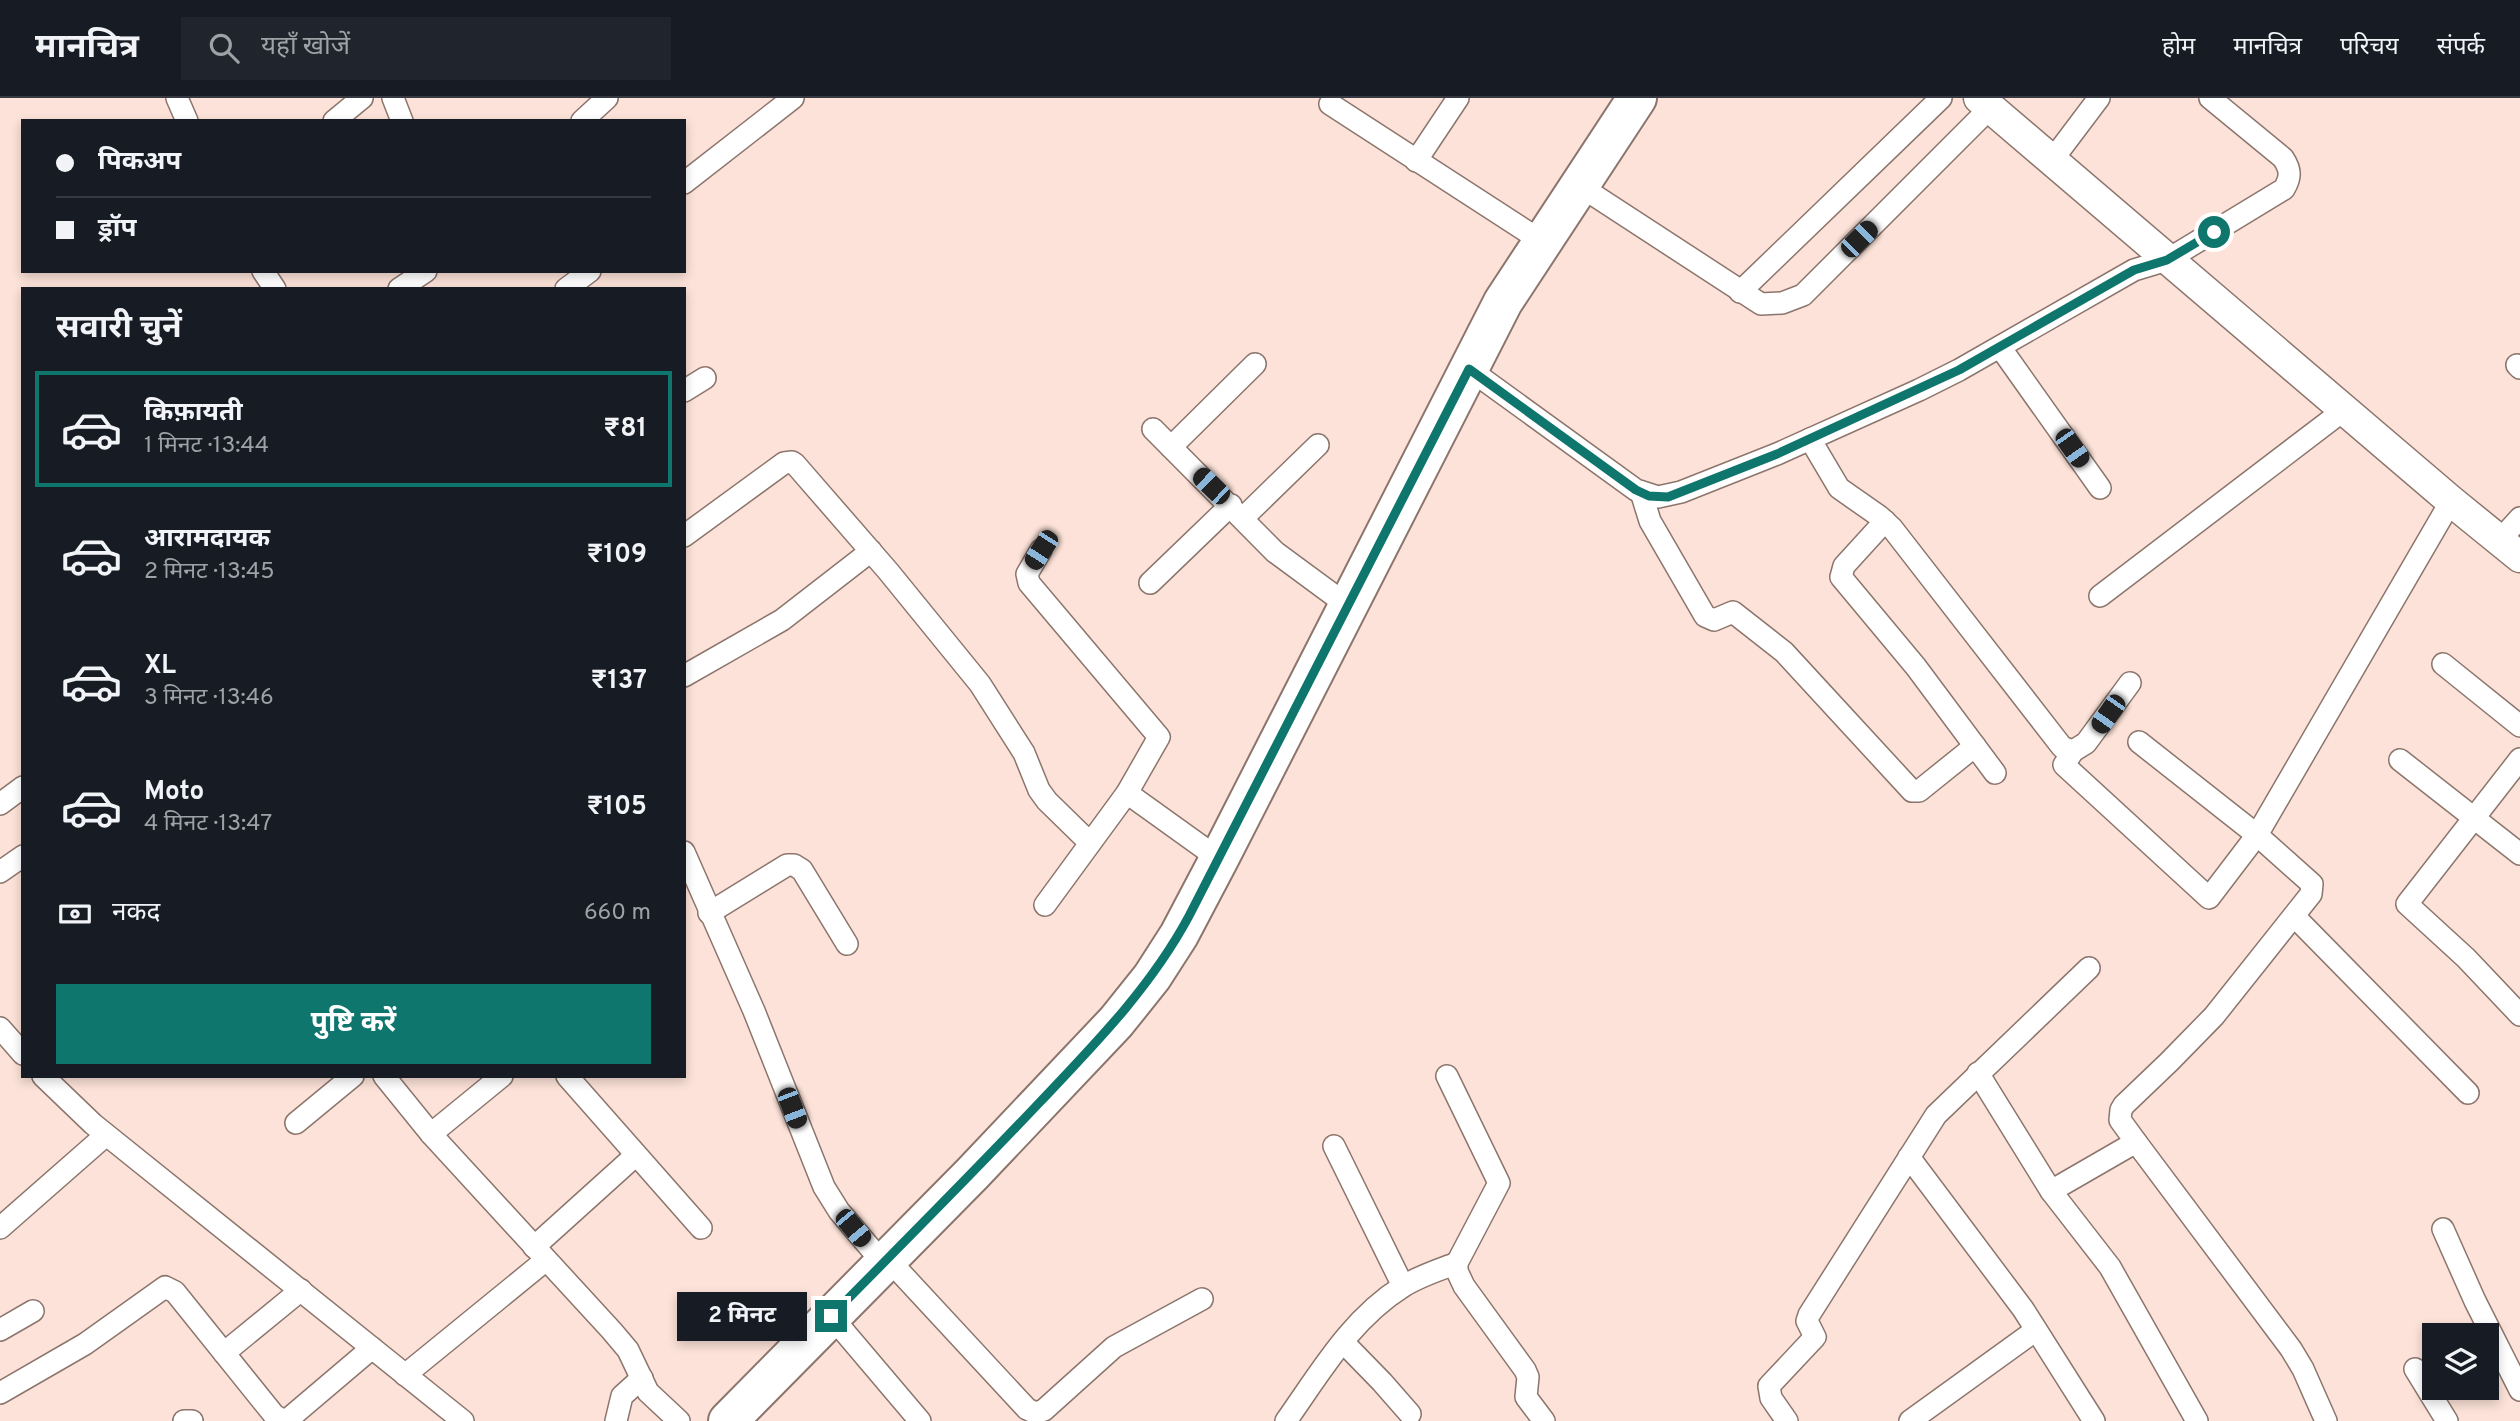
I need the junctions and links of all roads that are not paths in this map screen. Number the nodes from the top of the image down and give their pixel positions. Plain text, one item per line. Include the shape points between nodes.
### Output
1 (177, 98) edge
2 (362, 98) edge
3 (393, 98) edge
4 (607, 98) edge
5 (793, 98) edge
6 (1458, 98) edge
7 (1637, 98) edge
8 (1941, 98) edge
9 (2099, 98) edge
10 (2210, 98) edge
11 (1984, 103) edge
12 (1330, 104) dead end
13 (186, 119) edge
14 (336, 119) edge
15 (401, 119) edge
16 (584, 119) edge
17 (2053, 159) junction
18 (1416, 161) junction
19 (686, 181) edge
20 (1580, 186) junction
21 (1543, 242) junction
22 (2167, 260) junction
23 (587, 273) edge
24 (569, 287) edge
25 (1740, 292) junction
26 (2000, 347) junction
27 (1255, 365) dead end
28 (1469, 369) junction
29 (705, 378) dead end
30 (686, 390) edge
31 (2344, 410) junction
32 (1153, 429) dead end
33 (1810, 439) junction
34 (1318, 445) dead end
35 (1171, 447) junction
36 (2101, 488) dead end
37 (1641, 492) junction
38 (2451, 501) junction
39 (1237, 512) junction
40 (2520, 518) edge
41 (1885, 522) junction
42 (686, 535) edge
43 (2510, 549) edge
44 (1041, 550) dead end
45 (871, 551) junction
46 (1150, 583) dead end
47 (2100, 596) dead end
48 (1347, 605) junction
49 (2443, 664) dead end
50 (686, 675) edge
51 (2130, 683) dead end
52 (2520, 726) edge
53 (2139, 742) dead end
54 (1975, 746) junction
55 (2073, 751) junction
56 (2520, 759) edge
57 (2400, 760) dead end
58 (1995, 772) dead end
59 (21, 788) edge
60 (1127, 793) junction
61 (0, 804) edge
62 (2476, 818) junction
63 (2257, 835) junction
64 (1090, 843) junction
65 (2520, 854) edge
66 (21, 857) edge
67 (686, 857) edge
68 (1219, 859) junction
69 (0, 872) edge
70 (1045, 905) dead end
71 (709, 914) junction
72 (2294, 916) junction
73 (847, 944) dead end
74 (2088, 968) dead end
75 (2520, 1015) edge
76 (0, 1028) edge
77 (21, 1052) edge
78 (1978, 1073) junction
79 (1447, 1076) dead end
80 (45, 1078) edge
81 (351, 1078) edge
82 (386, 1078) edge
83 (500, 1078) edge
84 (569, 1078) edge
85 (2468, 1093) dead end
86 (296, 1124) dead end
87 (431, 1134) junction
88 (106, 1135) junction
89 (2136, 1142) junction
90 (1334, 1146) dead end
91 (636, 1155) junction
92 (1909, 1157) junction
93 (2050, 1191) junction
94 (0, 1228) edge
95 (701, 1228) dead end
96 (2443, 1230) dead end
97 (540, 1254) junction
98 (885, 1261) junction
99 (1457, 1263) junction
100 (1403, 1286) junction
101 (300, 1290) junction
102 (1202, 1299) dead end
103 (33, 1311) dead end
104 (831, 1316) junction
105 (0, 1329) edge
106 (2036, 1330) junction
107 (1343, 1342) junction
108 (372, 1348) junction
109 (224, 1353) junction
110 (2415, 1369) dead end
111 (405, 1375) junction
112 (642, 1378) junction
113 (2520, 1390) edge
114 (0, 1393) edge
115 (1410, 1414) dead end
116 (184, 1421) edge
117 (192, 1421) edge
118 (285, 1421) edge
119 (463, 1421) edge
120 (615, 1421) edge
121 (679, 1421) edge
122 (728, 1421) edge
123 (920, 1421) edge
124 (1286, 1421) edge
125 (1544, 1421) edge
126 (1787, 1421) edge
127 (1910, 1421) edge
128 (2094, 1421) edge
129 (2197, 1421) edge
130 (2326, 1421) edge
131 (2448, 1421) edge

1 - 13 street
2 - 14 street
3 - 15 street
4 - 16 street
5 - 19 street
6 - 18 street
7 - 20 highway
8 - 25 street
9 - 17 street
10 - 22 street via 2283,158 2290,178 2284,189
11 - 17 street
11 - 25 street via 1803,295 1761,304
12 - 18 street
17 - 22 street
18 - 21 street
20 - 21 highway
20 - 25 street
21 - 28 highway via 1503,302
22 - 26 street via 2134,270
22 - 31 street
23 - 24 street
26 - 33 street
26 - 36 street
27 - 35 street
28 - 37 street
28 - 48 highway
29 - 30 street
31 - 38 street
31 - 47 street
32 - 35 street
33 - 37 street via 1681,492 1658,497
33 - 41 street via 1839,488
34 - 39 street
35 - 39 street
37 - 54 street via 1650,522 1704,616 1714,620 1733,612 1760,632 1813,682 1909,789 1920,791
38 - 43 street
38 - 63 street
39 - 46 street
39 - 48 street via 1293,567
40 - 43 street
41 - 54 street via 1844,566 1841,577
41 - 55 street via 2057,743
42 - 45 street via 784,463 792,462
44 - 60 street via 1027,574 1029,583 1158,734 1157,744
45 - 50 street via 782,620
45 - 64 street via 980,684 1024,753 1047,801
48 - 68 highway
49 - 52 street
51 - 55 street via 2086,743
53 - 63 street
54 - 58 street
55 - 63 street via 2064,765 2209,898
56 - 62 street
57 - 62 street
59 - 61 street
60 - 64 street
60 - 68 street
62 - 65 street
62 - 75 street via 2407,904
63 - 72 street via 2312,884 2311,894
64 - 70 street
66 - 69 street
67 - 71 street
68 - 98 highway via 1152,977 1116,1021
71 - 73 street via 794,864
71 - 98 street via 754,1011 824,1187 839,1211
72 - 85 street
72 - 89 street via 2214,1016 2120,1110 2120,1120
74 - 78 street
76 - 77 street
78 - 92 street via 1936,1115
78 - 93 street
79 - 99 street via 1499,1183
80 - 88 street
81 - 86 street
82 - 87 street
83 - 87 street
84 - 91 street
87 - 97 street
88 - 94 street
88 - 101 street
89 - 93 street
89 - 130 street via 2291,1349
90 - 100 street
91 - 95 street
91 - 97 street
92 - 106 street
92 - 126 street via 1808,1315 1815,1337 1769,1386 1770,1398
93 - 129 street via 2110,1267
96 - 113 street
97 - 111 street
97 - 112 street via 621,1341
98 - 102 street via 1027,1409 1036,1413 1114,1347
98 - 104 highway
99 - 100 street
99 - 125 street via 1464,1286 1525,1370 1526,1397
100 - 107 street via 1363,1317
101 - 108 street
101 - 109 street
103 - 105 street
104 - 122 highway
104 - 123 street
106 - 127 street
106 - 128 street
107 - 115 street
107 - 124 street
108 - 111 street
108 - 118 street
109 - 114 street via 175,1292 165,1287 85,1344
109 - 118 street via 274,1415
110 - 131 street
111 - 119 street
112 - 120 street via 622,1396
112 - 121 street via 648,1392
116 - 117 street

